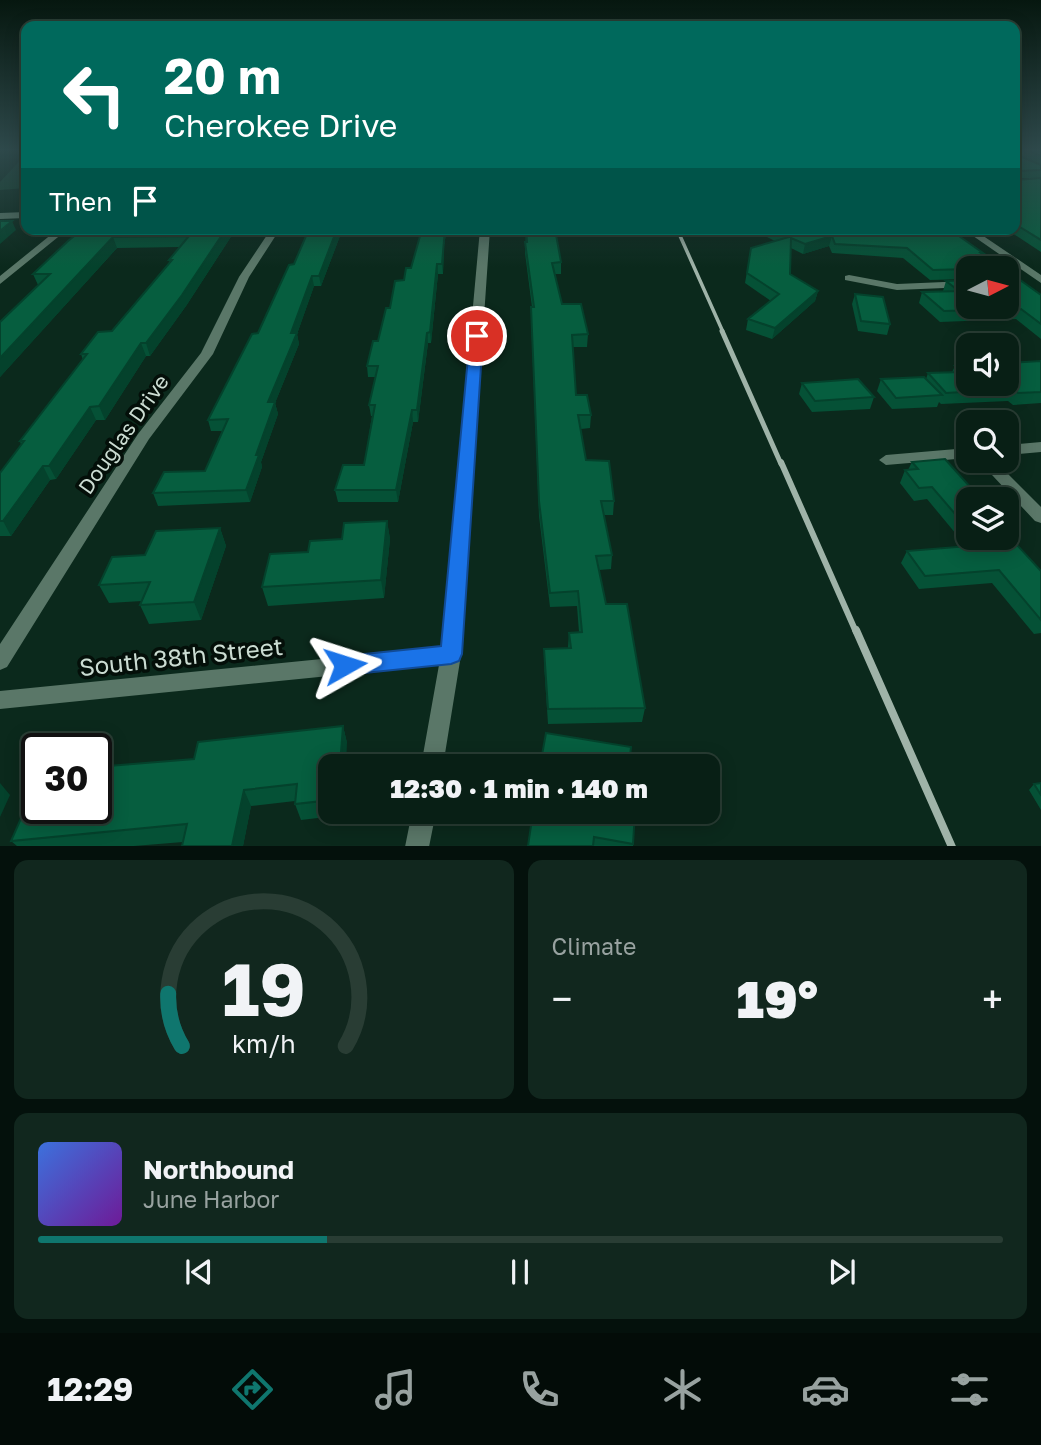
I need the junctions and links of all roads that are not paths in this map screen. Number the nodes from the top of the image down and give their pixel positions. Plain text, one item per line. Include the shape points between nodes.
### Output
1 (21, 215) edge
2 (0, 216) edge
3 (58, 235) edge
4 (272, 235) edge
5 (485, 235) edge
6 (976, 235) edge
7 (849, 278) dead end
8 (0, 281) edge
9 (1041, 281) edge
10 (1019, 282) edge
11 (956, 285) edge
12 (1041, 447) edge
13 (1019, 449) edge
14 (956, 454) edge
15 (886, 460) dead end
16 (998, 473) edge
17 (1041, 517) edge
18 (451, 654) junction
19 (0, 661) edge
20 (0, 700) edge
21 (434, 754) edge
22 (422, 824) edge
23 (417, 846) edge

1 - 2 street
3 - 8 street
4 - 19 street, Douglas Drive via 244,276 207,354 143,437
5 - 18 street
6 - 9 street
7 - 11 street via 897,287
9 - 10 street
12 - 13 street
14 - 15 street
16 - 17 street
18 - 20 street, South 38th Street
18 - 21 street
22 - 23 street

